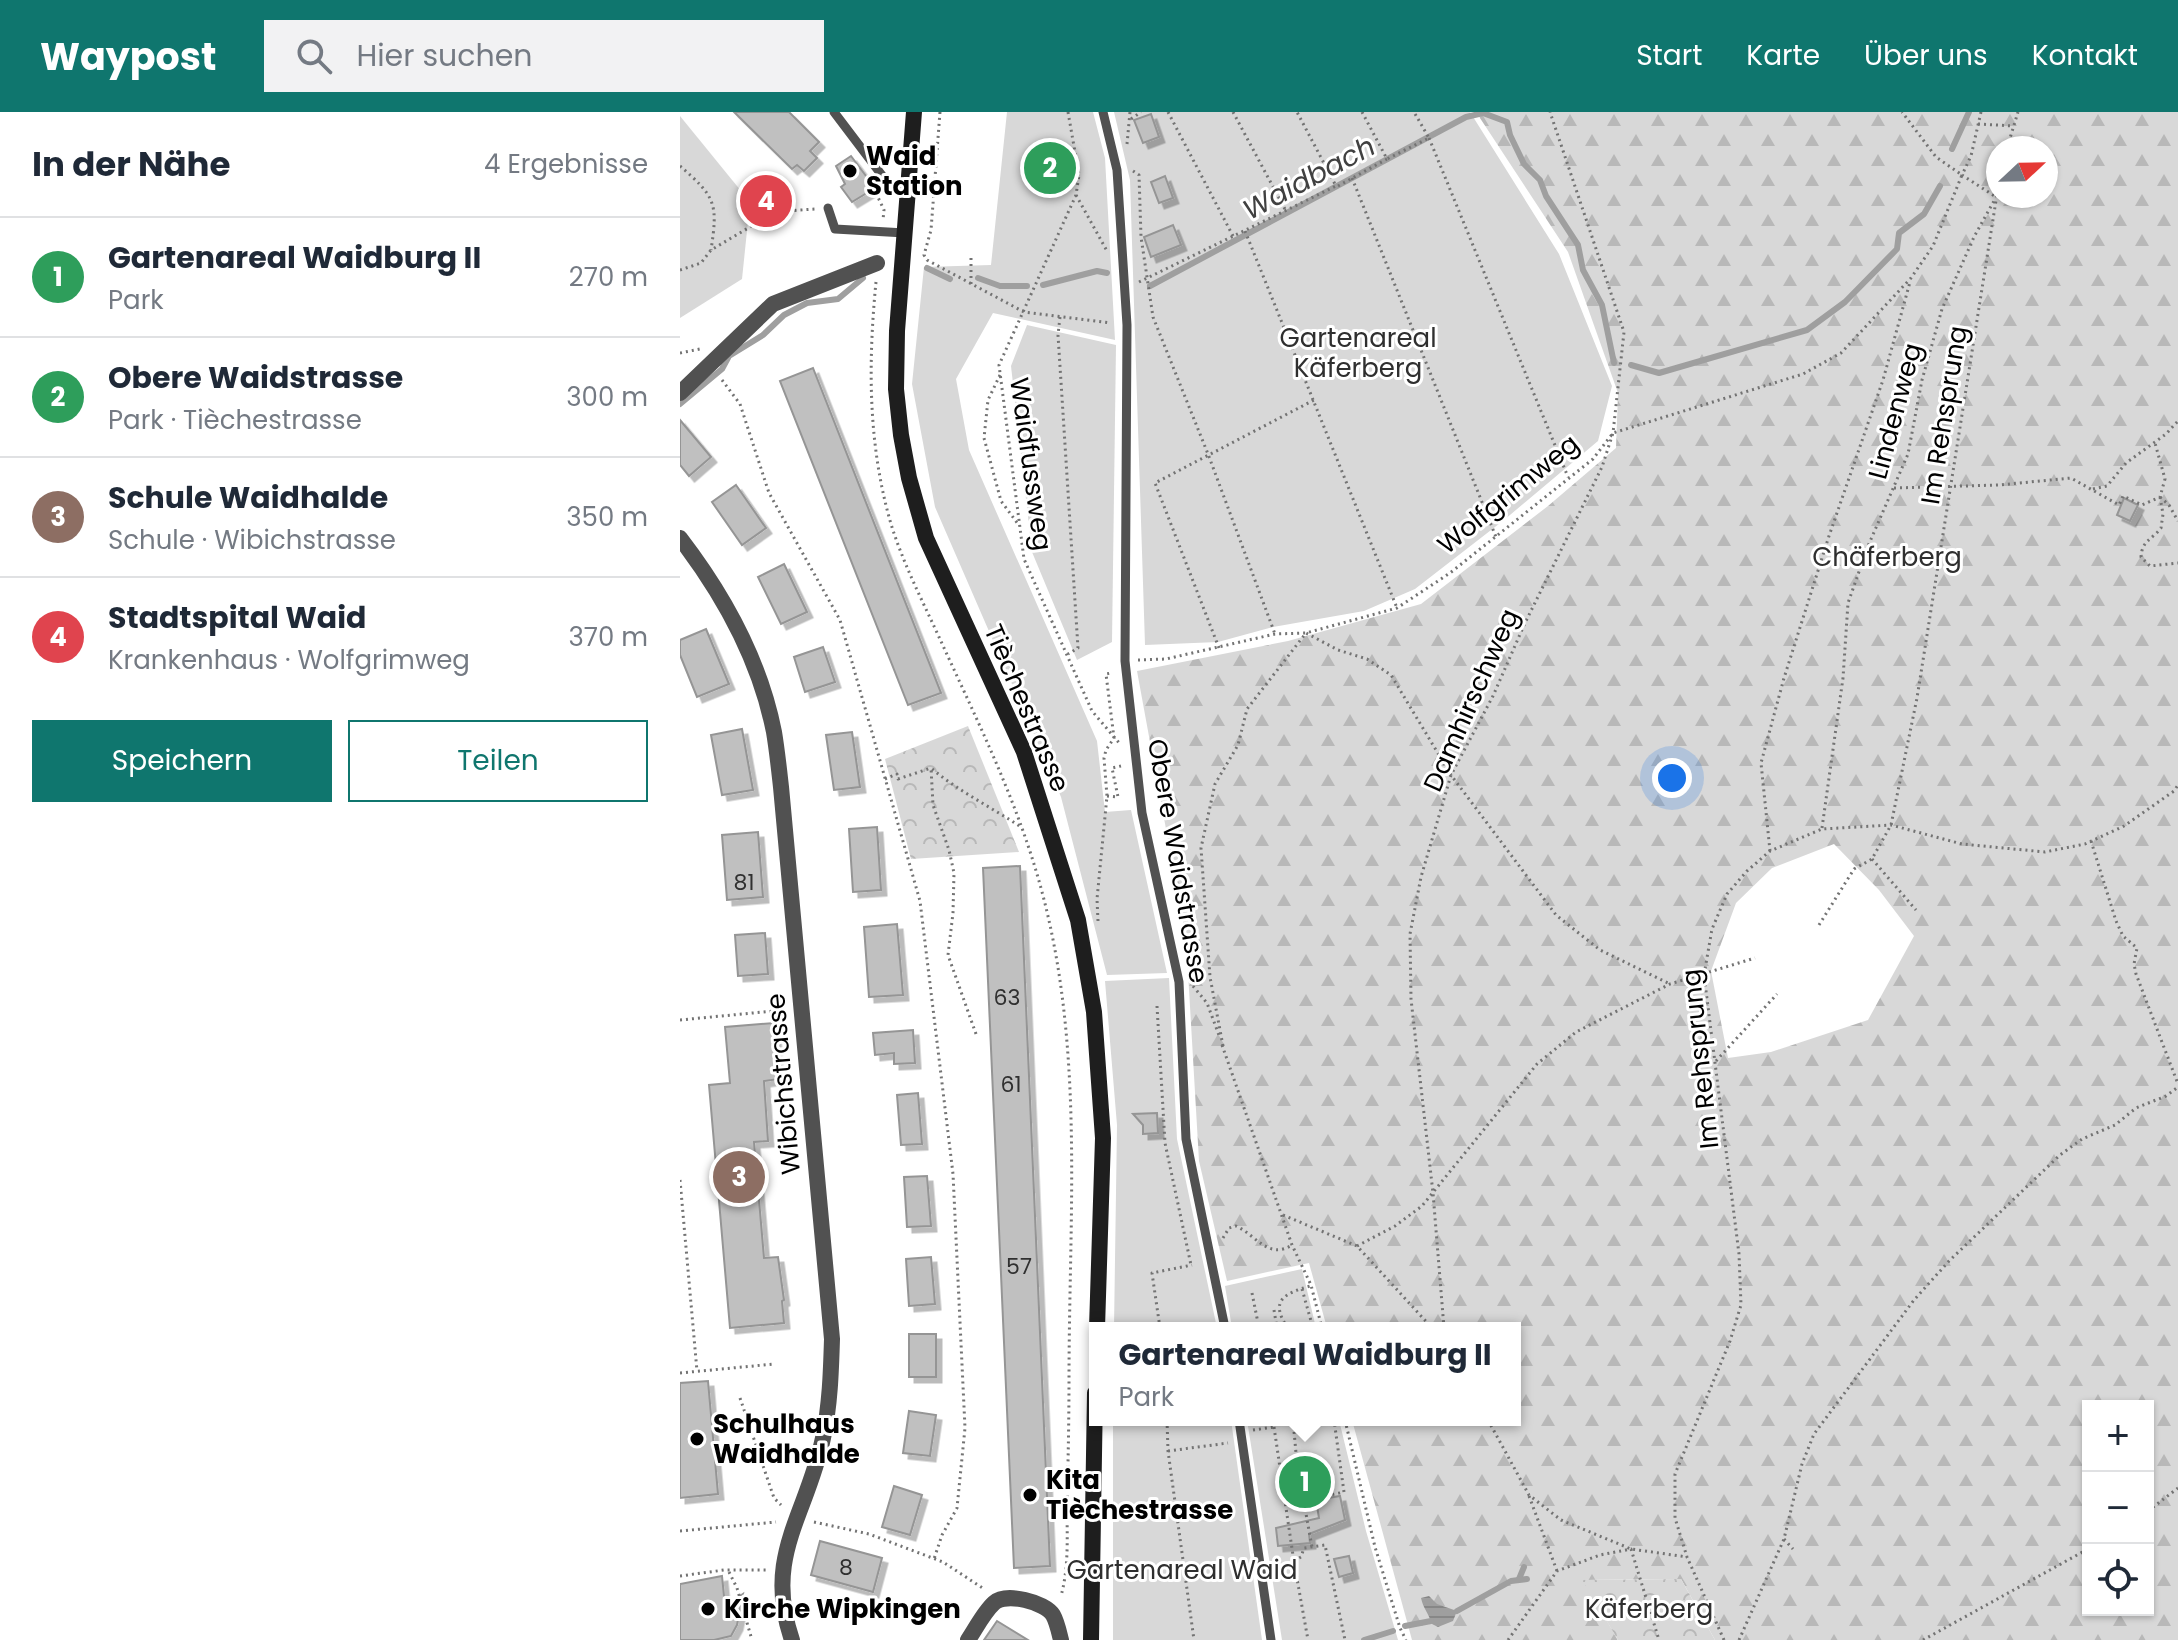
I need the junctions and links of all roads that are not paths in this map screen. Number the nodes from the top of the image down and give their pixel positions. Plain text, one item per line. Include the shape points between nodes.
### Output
1 (834, 112) edge
2 (914, 112) edge
3 (1103, 112) edge
4 (908, 191) junction
5 (828, 208) road end
6 (905, 233) junction
7 (877, 263) dead end
8 (680, 393) edge
9 (680, 538) edge
10 (1097, 1322) edge
11 (1224, 1322) edge
12 (1095, 1426) edge
13 (1240, 1426) edge
14 (792, 1640) edge
15 (968, 1640) edge
16 (1061, 1640) edge
17 (1091, 1640) edge
18 (1271, 1640) edge

1 - 4 lane via 890,186
2 - 4 street, Tièchestrasse
3 - 11 lane, Obere Waidstrasse via 1120,165 1127,325 1126,666 1142,813 1179,982 1186,1139
4 - 6 street, Tièchestrasse
5 - 6 lane via 835,229
6 - 10 street, Tièchestrasse via 896,389 909,478 926,538 1024,752 1078,920 1094,1012 1103,1138
7 - 8 street via 773,304
9 - 14 street, Wibichstrasse via 734,622 757,675 773,729 781,787 832,1339 823,1438 782,1570 780,1593
12 - 17 street
13 - 18 lane
15 - 16 street via 999,1599 1044,1606 1053,1614

